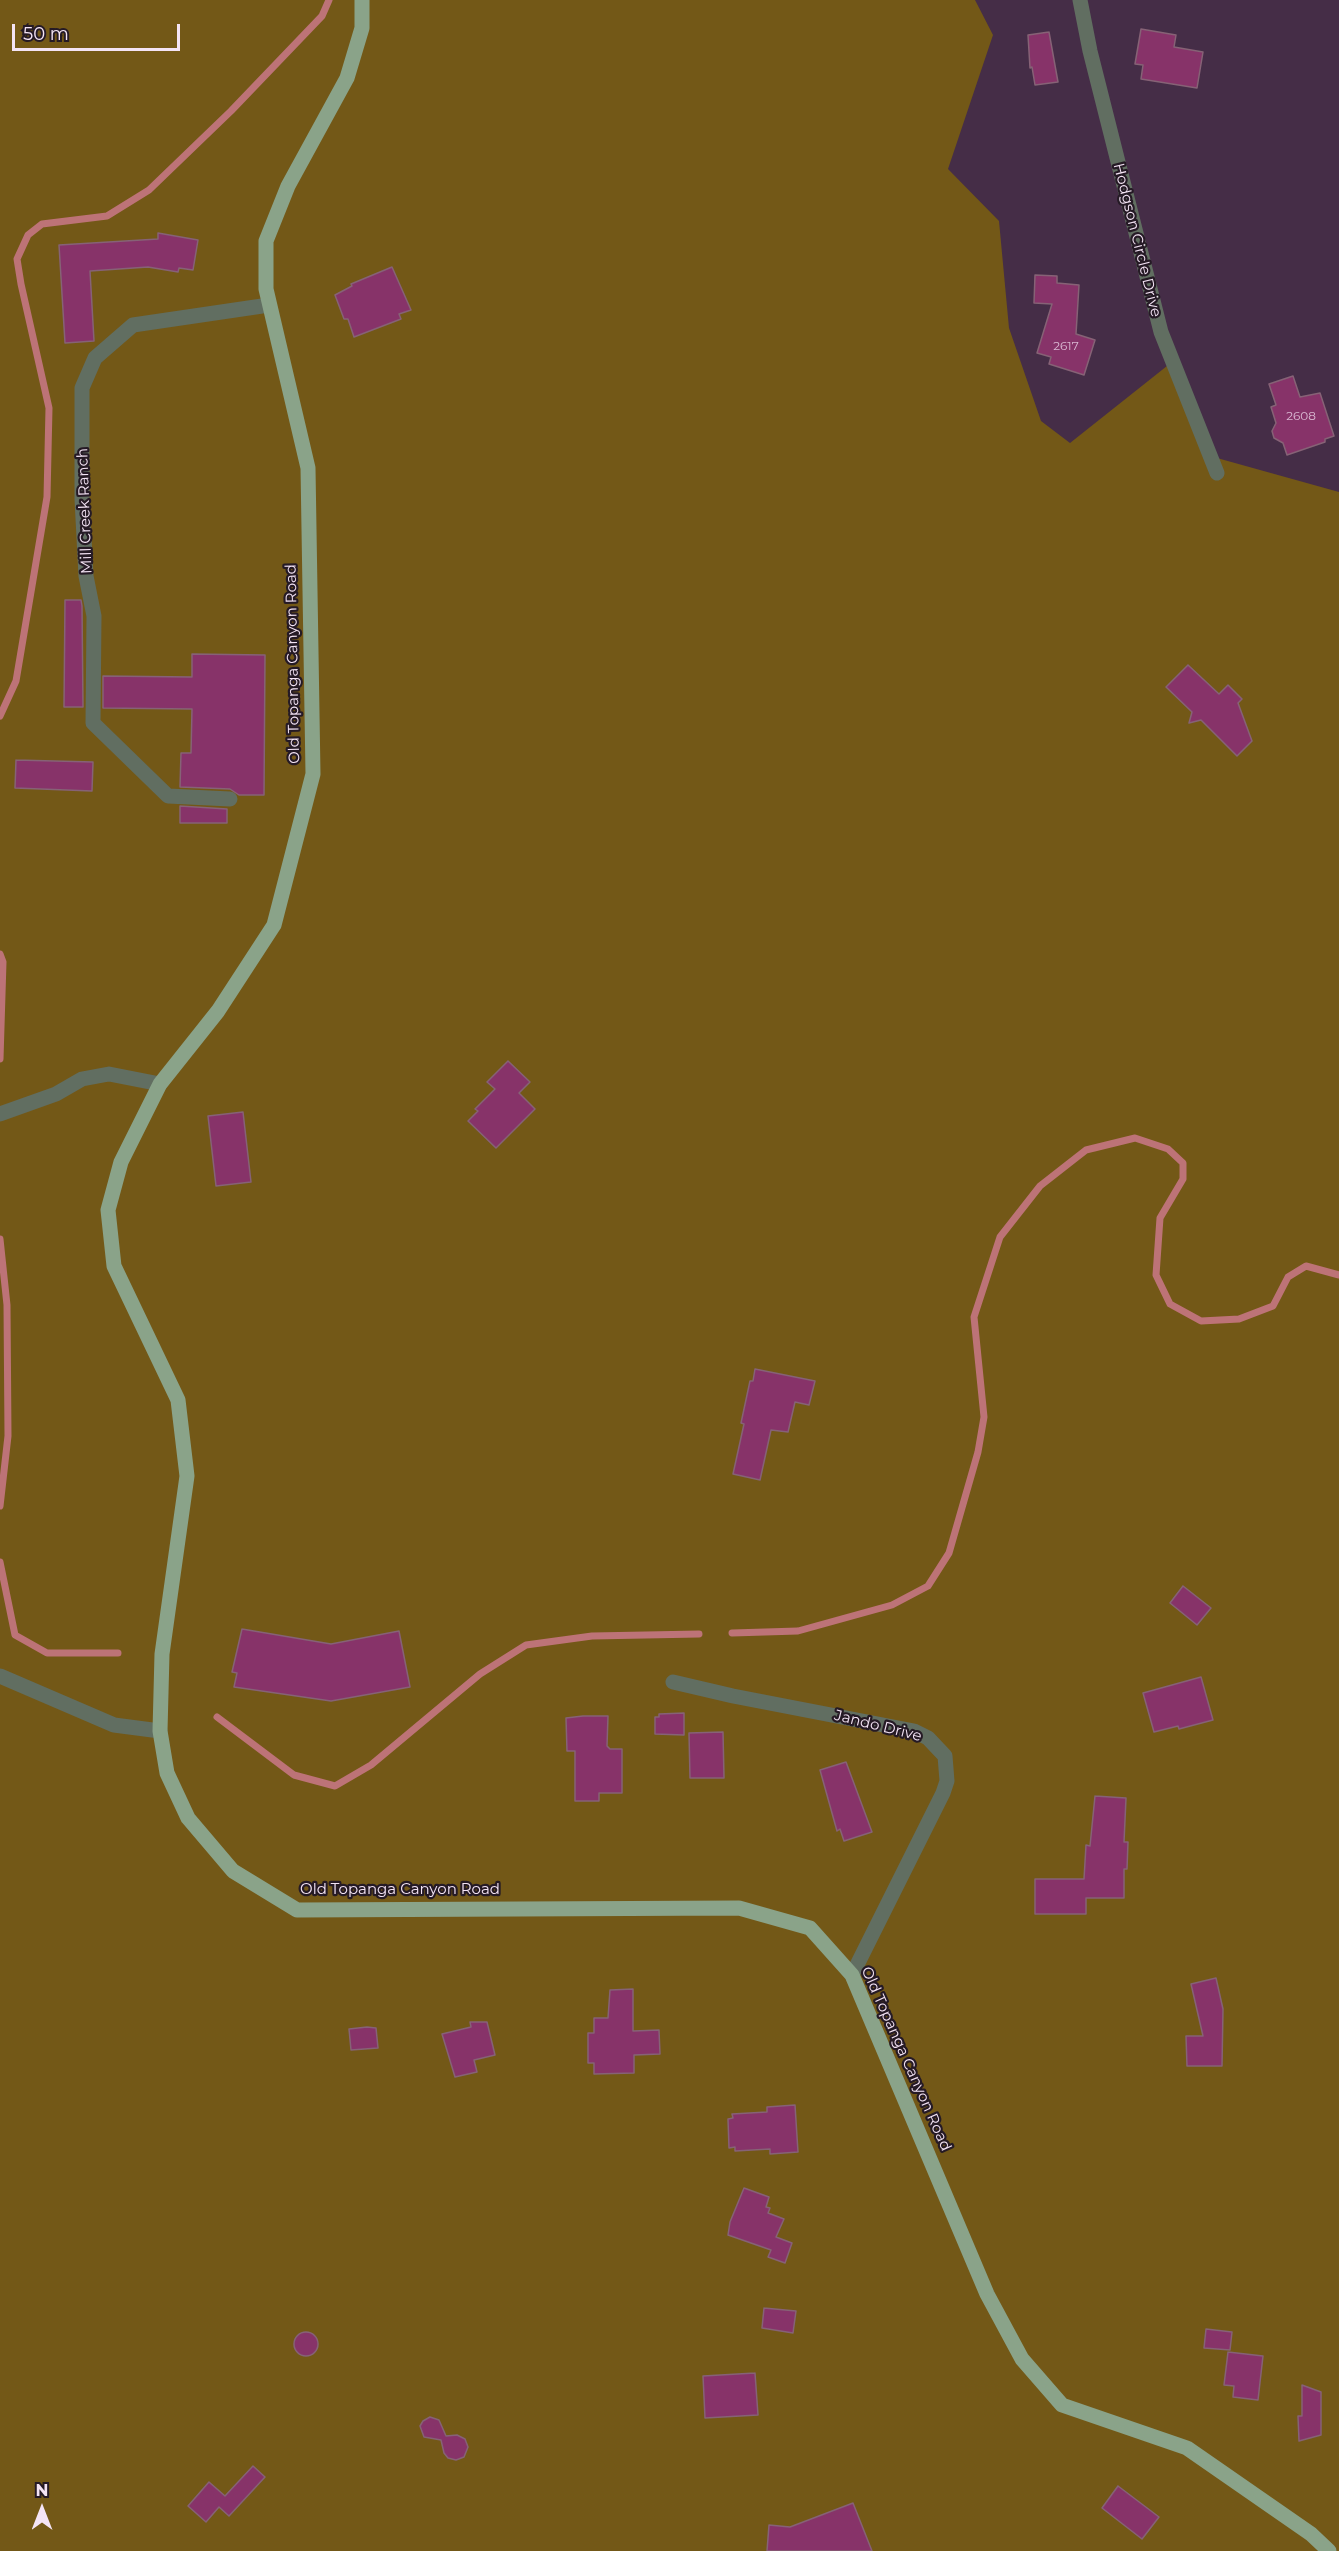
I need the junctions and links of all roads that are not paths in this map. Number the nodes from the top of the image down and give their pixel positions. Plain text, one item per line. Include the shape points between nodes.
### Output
1 (362, 0) edge
2 (1080, 0) edge
3 (269, 305) junction
4 (1217, 472) dead end
5 (230, 800) dead end
6 (160, 1084) junction
7 (0, 1114) edge
8 (0, 1676) edge
9 (673, 1682) dead end
10 (160, 1731) junction
11 (852, 1975) junction
12 (1329, 2551) edge

1 - 3 main road, Old Topanga Canyon Road via 362,28 347,78 288,186 266,241
2 - 4 street, Hodgson Circle Drive via 1161,332
3 - 5 street, Mill Creek Ranch via 133,325 95,358 82,388 86,576 94,616 93,723 168,796
3 - 6 main road, Old Topanga Canyon Road via 308,468 313,774 274,926 218,1011
6 - 7 street via 109,1074 82,1079 56,1094
6 - 10 main road, Old Topanga Canyon Road via 121,1162 108,1210 114,1266 178,1400 187,1476 162,1654
8 - 10 street via 114,1725
9 - 11 street, Jando Drive via 914,1731 928,1738 945,1756 947,1781 943,1793
10 - 11 main road, Old Topanga Canyon Road via 167,1773 188,1818 233,1871 297,1910 739,1908 810,1928
11 - 12 main road, Old Topanga Canyon Road via 987,2294 1022,2359 1062,2405 1187,2448 1311,2534

